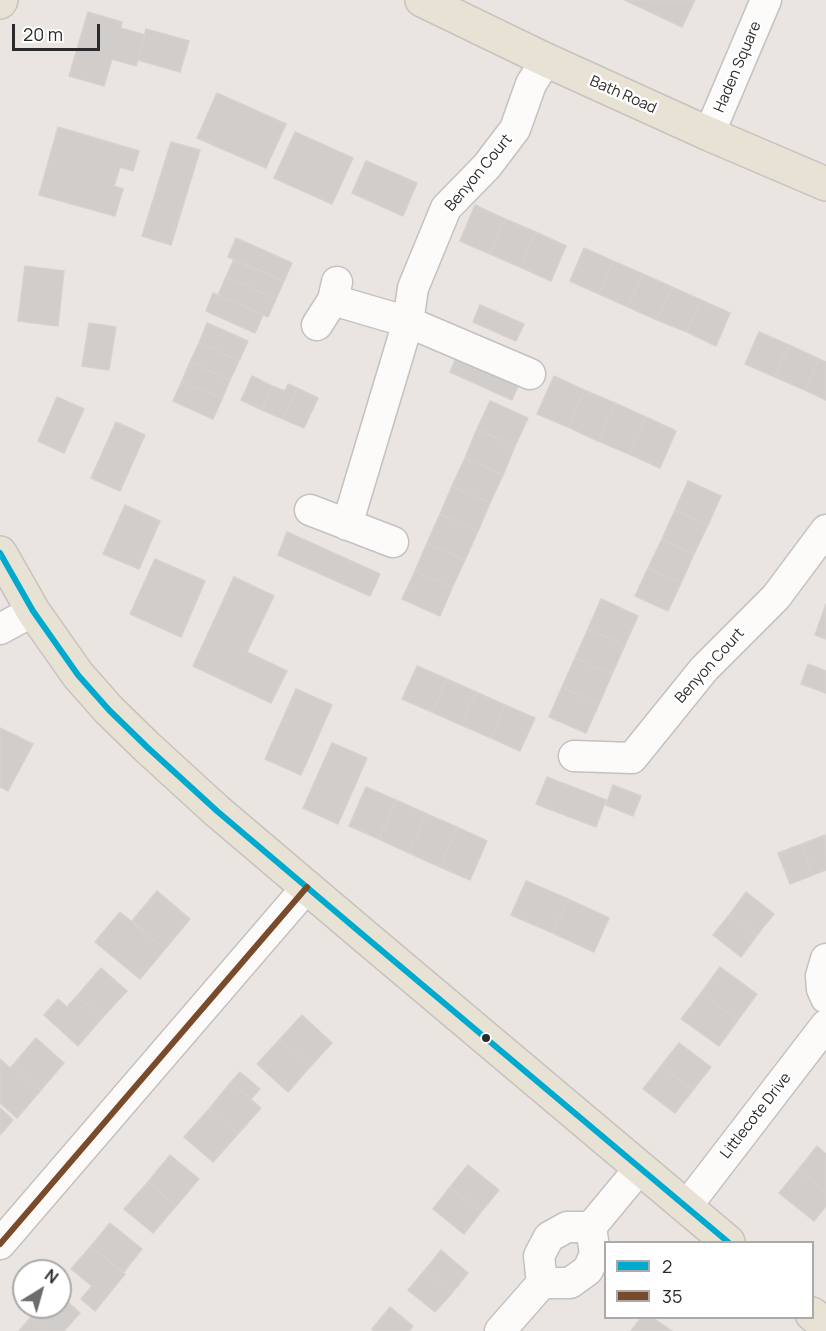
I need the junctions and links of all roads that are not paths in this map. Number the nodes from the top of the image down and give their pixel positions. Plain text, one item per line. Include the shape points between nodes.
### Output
1 (422, 0) edge
2 (766, 0) edge
3 (546, 60) junction
4 (710, 134) junction
5 (826, 184) edge
6 (408, 322) junction
7 (317, 325) dead end
8 (530, 374) dead end
9 (310, 510) dead end
10 (347, 525) junction
11 (826, 530) edge
12 (393, 542) dead end
13 (0, 553) edge
14 (33, 611) junction
15 (0, 629) edge
16 (574, 756) dead end
17 (307, 887) junction
18 (826, 959) edge
19 (826, 998) edge
20 (826, 1025) edge
21 (639, 1169) junction
22 (686, 1207) junction
23 (591, 1227) junction
24 (727, 1241) edge
25 (0, 1244) edge
26 (542, 1283) junction
27 (814, 1315) edge
28 (826, 1326) edge
29 (500, 1331) edge

1 - 3 main road, Bath Road
2 - 4 street, Haden Square
3 - 4 main road, Bath Road
3 - 6 street, Benyon Court via 531,84 515,129 487,166 446,208 413,288
4 - 5 main road, Bath Road
6 - 7 street via 335,291
6 - 8 street
6 - 10 street, Benyon Court
9 - 10 street
10 - 12 street
11 - 16 street, Benyon Court via 776,597 704,669 632,758
13 - 14 main road
14 - 15 street
14 - 17 main road via 78,675 109,710 217,811
17 - 21 main road
17 - 25 street
18 - 19 street via 821,976
20 - 22 street, Littlecote Drive
21 - 22 main road
21 - 23 street
22 - 24 main road
23 - 26 street via 567,1227 549,1237 539,1256
23 - 26 street via 595,1254 588,1270 570,1283
26 - 29 street
27 - 28 main road

